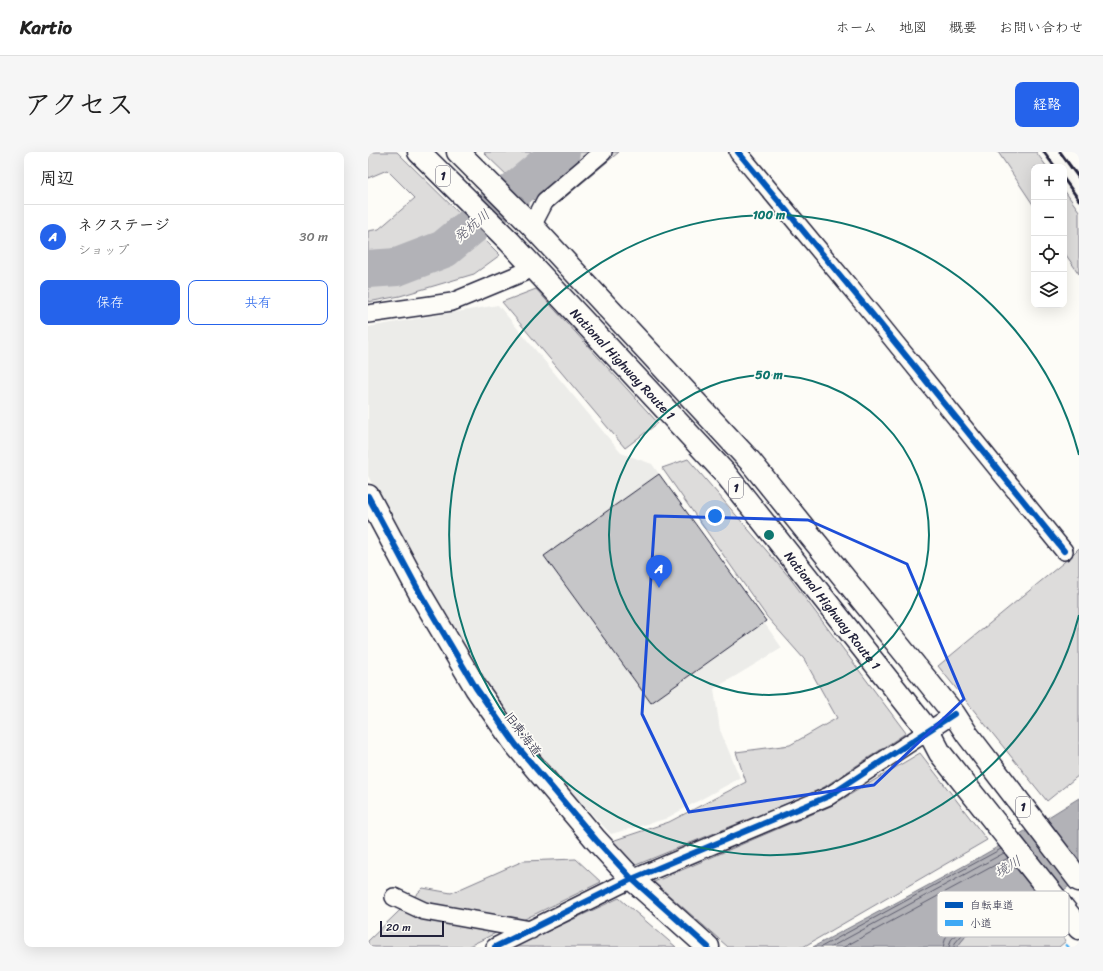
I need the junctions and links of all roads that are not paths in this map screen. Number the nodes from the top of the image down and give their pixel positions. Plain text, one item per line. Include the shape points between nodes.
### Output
1 (419, 152) edge
2 (458, 152) edge
3 (603, 152) edge
4 (738, 152) edge
5 (532, 226) junction
6 (534, 268) junction
7 (368, 314) edge
8 (368, 496) edge
9 (1064, 551) dead end
10 (954, 714) junction
11 (929, 732) junction
12 (1079, 880) edge
13 (636, 884) junction
14 (1050, 891) edge
15 (394, 897) dead end
16 (1069, 915) edge
17 (1079, 928) edge
18 (531, 930) junction
19 (495, 947) edge
20 (708, 947) edge

1 - 6 main road, National Highway Route 1 / 1
2 - 5 main road, National Highway Route 1 / 1
3 - 5 street via 545,201
4 - 9 street
5 - 10 main road, National Highway Route 1 / 1 via 750,461
6 - 7 street via 452,302
6 - 11 main road, National Highway Route 1 / 1 via 724,472
8 - 13 main road, 旧東海道 via 421,595 485,700 516,745
10 - 11 street
10 - 12 main road, National Highway Route 1 / 1
11 - 13 street via 829,796
11 - 14 main road, National Highway Route 1 / 1 via 940,753
13 - 18 street
13 - 20 main road, 旧東海道
15 - 18 street via 424,911
16 - 17 main road, National Highway Route 1 / 1
18 - 19 street

